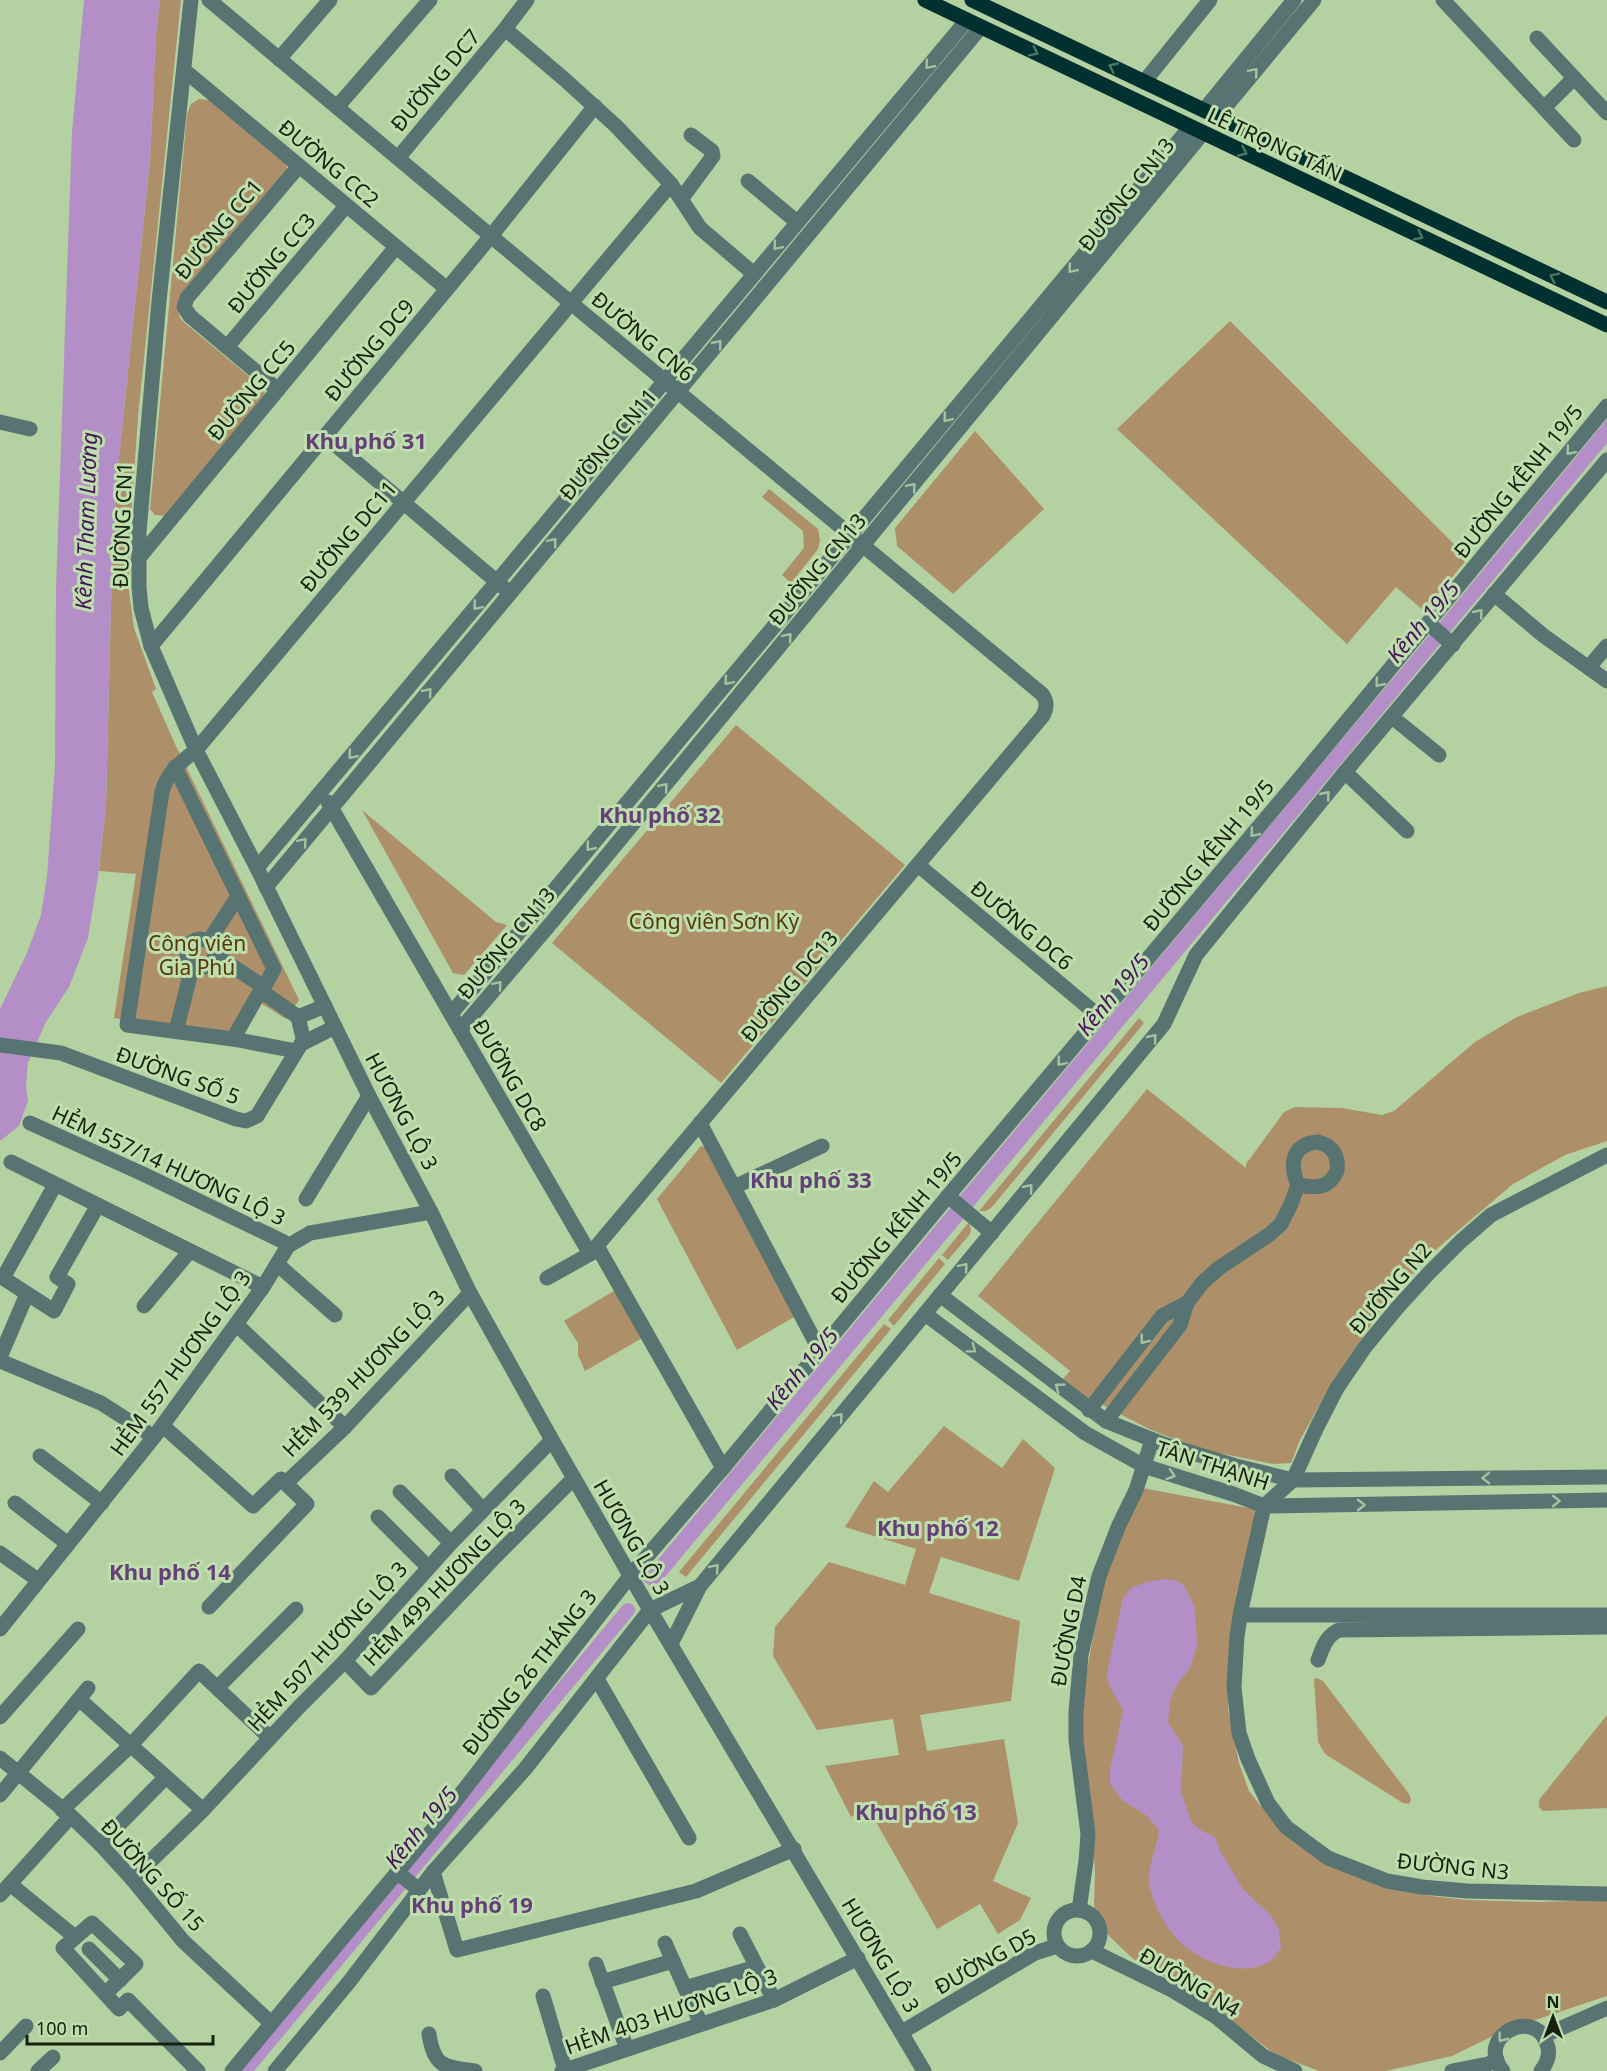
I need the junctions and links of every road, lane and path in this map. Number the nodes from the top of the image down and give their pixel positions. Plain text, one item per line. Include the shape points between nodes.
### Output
1 (191, 0) edge
2 (209, 0) edge
3 (330, 0) edge
4 (430, 0) edge
5 (527, 0) edge
6 (926, 0) edge
7 (972, 0) edge
8 (1210, 0) edge
9 (1294, 0) edge
10 (1314, 0) edge
11 (1443, 0) edge
12 (226, 5) edge
13 (967, 20) junction
14 (981, 27) junction
15 (505, 30) junction
16 (1537, 38) dead end
17 (279, 58) junction
18 (184, 70) junction
19 (1575, 78) junction
20 (1144, 82) junction
21 (596, 106) junction
22 (337, 107) junction
23 (1544, 108) junction
24 (1210, 113) junction
25 (1607, 113) edge
26 (1197, 130) junction
27 (691, 135) dead end
28 (1574, 140) dead end
29 (398, 158) junction
30 (299, 166) junction
31 (748, 181) dead end
32 (671, 183) junction
33 (682, 198) junction
34 (346, 206) junction
35 (797, 222) junction
36 (491, 236) junction
37 (396, 247) junction
38 (754, 274) junction
39 (447, 289) junction
40 (1058, 297) junction
41 (1607, 302) edge
42 (571, 303) junction
43 (1607, 325) edge
44 (227, 347) junction
45 (664, 381) junction
46 (278, 390) junction
47 (679, 392) junction
48 (1607, 406) edge
49 (0, 422) edge
50 (30, 429) dead end
51 (325, 436) junction
52 (1607, 460) edge
53 (403, 503) junction
54 (850, 535) junction
55 (863, 546) junction
56 (138, 559) junction
57 (497, 582) junction
58 (510, 593) junction
59 (1494, 594) junction
60 (1440, 634) junction
61 (151, 646) junction
62 (1607, 646) edge
63 (1589, 667) junction
64 (1607, 681) edge
65 (1047, 705) joint
66 (1392, 717) junction
67 (196, 750) junction
68 (1439, 755) dead end
69 (175, 767) junction
70 (1345, 772) junction
71 (322, 791) junction
72 (332, 808) junction
73 (1407, 831) dead end
74 (918, 865) junction
75 (257, 868) junction
76 (266, 887) junction
77 (238, 896) junction
78 (211, 953) junction
79 (193, 964) junction
80 (262, 992) junction
81 (326, 1009) junction
82 (451, 1014) junction
83 (298, 1017) junction
84 (1100, 1017) junction
85 (334, 1027) junction
86 (460, 1030) junction
87 (176, 1031) junction
88 (233, 1039) junction
89 (0, 1045) edge
90 (300, 1046) junction
91 (369, 1096) junction
92 (30, 1123) dead end
93 (700, 1123) junction
94 (822, 1146) dead end
95 (1607, 1154) edge
96 (11, 1162) dead end
97 (55, 1185) junction
98 (1298, 1185) dead end
99 (734, 1187) junction
100 (306, 1199) dead end
101 (952, 1199) junction
102 (98, 1204) junction
103 (431, 1212) junction
104 (992, 1233) junction
105 (288, 1246) junction
106 (593, 1250) junction
107 (190, 1251) junction
108 (277, 1264) junction
109 (547, 1278) dead end
110 (263, 1287) junction
111 (470, 1293) junction
112 (27, 1294) junction
113 (940, 1295) junction
114 (1187, 1303) junction
115 (144, 1306) dead end
116 (925, 1314) junction
117 (334, 1315) dead end
118 (236, 1324) junction
119 (820, 1351) junction
120 (0, 1359) edge
121 (1089, 1410) junction
122 (1107, 1421) junction
123 (345, 1427) junction
124 (158, 1431) junction
125 (552, 1440) junction
126 (1152, 1440) junction
127 (40, 1456) dead end
128 (1144, 1466) junction
129 (723, 1468) junction
130 (452, 1476) dead end
131 (1607, 1477) edge
132 (574, 1478) junction
133 (1293, 1480) junction
134 (287, 1482) junction
135 (400, 1491) dead end
136 (1607, 1500) edge
137 (15, 1503) dead end
138 (102, 1503) junction
139 (1264, 1506) junction
140 (483, 1510) junction
141 (378, 1517) dead end
142 (451, 1543) junction
143 (68, 1544) junction
144 (0, 1553) edge
145 (428, 1567) junction
146 (38, 1580) junction
147 (633, 1581) junction
148 (700, 1586) junction
149 (647, 1606) junction
150 (209, 1607) dead end
151 (296, 1610) dead end
152 (1241, 1615) junction
153 (1607, 1615) edge
154 (5, 1622) edge
155 (1607, 1627) edge
156 (78, 1629) dead end
157 (671, 1644) junction
158 (1318, 1660) dead end
159 (345, 1661) junction
160 (597, 1679) junction
161 (217, 1688) junction
162 (0, 1717) edge
163 (270, 1738) junction
164 (130, 1746) junction
165 (0, 1758) edge
166 (18, 1773) junction
167 (166, 1777) junction
168 (0, 1795) edge
169 (203, 1810) junction
170 (66, 1813) junction
171 (689, 1838) dead end
172 (100, 1845) junction
173 (794, 1850) junction
174 (433, 1872) junction
175 (398, 1873) junction
176 (132, 1879) junction
177 (416, 1887) junction
178 (5, 1890) edge
179 (1607, 1894) edge
180 (1079, 1910) junction
181 (740, 1934) dead end
182 (75, 1937) junction
183 (665, 1943) dead end
184 (1057, 1946) junction
185 (89, 1949) dead end
186 (1092, 1951) junction
187 (858, 1958) junction
188 (673, 1961) junction
189 (596, 1964) dead end
190 (756, 1966) junction
191 (120, 1980) junction
192 (602, 1982) junction
193 (685, 1988) junction
194 (105, 1994) junction
195 (543, 1996) dead end
196 (774, 2000) junction
197 (1607, 2008) edge
198 (271, 2023) junction
199 (701, 2024) junction
200 (26, 2026) dead end
201 (902, 2032) junction
202 (429, 2034) dead end
203 (1543, 2036) junction
204 (627, 2049) junction
205 (0, 2053) edge
206 (53, 2057) dead end
207 (596, 2065) edge
208 (1500, 2065) edge
209 (38, 2071) edge
210 (198, 2071) edge
211 (232, 2071) edge
212 (275, 2071) edge
213 (475, 2071) edge
214 (564, 2071) edge
215 (924, 2071) edge
216 (1296, 2071) edge
217 (1452, 2071) edge
218 (1541, 2071) edge

1 - 18 street, ĐƯỜNG CN1
2 - 12 street, ĐƯỜNG CN6
3 - 17 street
4 - 22 street
5 - 15 street, ĐƯỜNG DC7
6 - 13 main road, LÊ TRỌNG TẤN
20 -> 7 main road, LÊ TRỌNG TẤN
8 - 20 street
9 - 24 street
24 -> 10 street
11 - 23 street
12 - 17 street, ĐƯỜNG CN6
13 - 14 main road, LÊ TRỌNG TẤN
13 -> 35 street, ĐƯỜNG CN11
14 -> 26 main road, LÊ TRỌNG TẤN
47 -> 14 street, ĐƯỜNG CN11
15 - 21 street
15 - 29 street, ĐƯỜNG DC7
16 - 19 street
17 - 22 street, ĐƯỜNG CN6
18 - 30 street, ĐƯỜNG CC2
18 - 56 street, ĐƯỜNG CN1 via 154,347
19 - 23 street
19 - 25 street
20 - 24 main road, LÊ TRỌNG TẤN
21 - 32 street
21 - 36 street, ĐƯỜNG DC9
22 - 29 street, ĐƯỜNG CN6
23 - 28 street
24 - 26 main road
41 -> 24 main road, LÊ TRỌNG TẤN
26 - 40 street, ĐƯỜNG CN13
26 -> 43 main road, LÊ TRỌNG TẤN
27 - 33 street via 713,156
29 - 36 street, ĐƯỜNG CN6
30 - 34 street, ĐƯỜNG CC2
30 - 44 street, ĐƯỜNG CC1 via 185,302 190,316
31 - 35 street
32 - 33 street
32 - 42 street, ĐƯỜNG DC11
33 - 38 street via 700,228
34 - 37 street, ĐƯỜNG CC2
34 - 44 street, ĐƯỜNG CC3
35 -> 38 street, ĐƯỜNG CN11
36 - 39 street, ĐƯỜNG DC9
36 - 42 street, ĐƯỜNG CN6
37 - 39 street, ĐƯỜNG CC2
37 - 46 street, ĐƯỜNG CC5
38 - 45 street, ĐƯỜNG CN11
39 - 51 street, ĐƯỜNG DC9
40 -> 54 street, ĐƯỜNG CN13
55 -> 40 street, ĐƯỜNG CN13
42 - 45 street, ĐƯỜNG CN6
42 - 53 street, ĐƯỜNG DC11
44 - 46 street, ĐƯỜNG CC1
45 - 47 street, ĐƯỜNG CN6
45 - 57 street, ĐƯỜNG CN11
46 - 56 street, ĐƯỜNG CC5
47 - 54 street, ĐƯỜNG CN6
58 -> 47 street, ĐƯỜNG CN11
48 -> 60 street, ĐƯỜNG KÊNH 19/5
49 - 50 street
51 - 53 street
51 - 61 street, ĐƯỜNG DC9
52 - 59 street, ĐƯỜNG KÊNH 19/5
53 - 57 street
53 - 67 street, ĐƯỜNG DC11
54 - 55 street, ĐƯỜNG CN6
54 -> 82 street, ĐƯỜNG CN13
55 - 65 street, ĐƯỜNG CN6 via 1042,694
86 -> 55 street, ĐƯỜNG CN13
56 - 61 street, ĐƯỜNG CN1 via 141,608
57 - 58 street
57 -> 71 street, ĐƯỜNG CN11
72 -> 58 street, ĐƯỜNG CN11
60 -> 59 street, ĐƯỜNG KÊNH 19/5
59 - 63 street
60 - 66 street, ĐƯỜNG KÊNH 19/5
60 -> 84 street, ĐƯỜNG KÊNH 19/5
61 - 67 street, ĐƯỜNG CN1
62 - 63 street
63 - 64 street
65 - 74 street, ĐƯỜNG DC13 via 1042,717
66 - 68 street
66 - 70 street, ĐƯỜNG KÊNH 19/5
67 - 69 street, ĐƯỜNG DC11
67 - 75 street, ĐƯỜNG CN1
69 - 77 street
69 - 87 street via 162,792 128,1025
70 - 73 street
104 -> 70 street, ĐƯỜNG KÊNH 19/5 via 1164,1024 1196,955
71 - 72 street, ĐƯỜNG DC8
71 - 75 street, ĐƯỜNG CN11
76 -> 72 street, ĐƯỜNG CN11
72 - 82 street, ĐƯỜNG DC8
74 - 84 street, ĐƯỜNG DC6
74 - 93 street, ĐƯỜNG DC13
75 - 76 street, ĐƯỜNG CN1
76 - 81 street, ĐƯỜNG CN1
77 - 78 street
77 - 80 street via 274,969
78 - 79 street via 201,967
78 - 79 street via 198,939 189,946 188,957
78 - 80 street
79 - 87 street
80 - 83 street
80 - 88 street
81 - 83 street
81 - 85 street, HƯƠNG LỘ 3
82 - 86 street, ĐƯỜNG DC8
83 - 90 street
84 -> 101 street, ĐƯỜNG KÊNH 19/5
85 - 90 street
85 - 91 street, HƯƠNG LỘ 3
86 - 106 street, ĐƯỜNG DC8
87 - 88 street
88 - 90 street
89 - 90 street, ĐƯỜNG SỐ 5 via 61,1053 242,1121 257,1116
91 - 100 street
91 - 103 street, HƯƠNG LỘ 3
92 - 105 street, HẺM 557/14 HƯƠNG LỘ 3
93 - 99 street
93 - 106 street, ĐƯỜNG DC13
94 - 99 street
95 - 133 street, ĐƯỜNG N2 via 1491,1215 1429,1273 1396,1308 1337,1388
96 - 97 street
97 - 102 street
97 - 112 street via 3,1278
98 - 114 street via 1281,1224 1219,1268
99 - 119 street
101 - 104 street
101 - 119 street, ĐƯỜNG KÊNH 19/5
102 - 107 street
102 - 112 street via 57,1277 68,1284 54,1311
103 - 105 street via 310,1233
103 - 111 street, HƯƠNG LỘ 3
113 -> 104 street, ĐƯỜNG KÊNH 19/5
105 - 108 street, HẺM 557 HƯƠNG LỘ 3
106 - 109 street, ĐƯỜNG DC13
106 - 129 street, ĐƯỜNG DC8
107 - 110 street
107 - 115 street
108 - 110 street, HẺM 557 HƯƠNG LỘ 3
108 - 117 street
110 - 118 street, HẺM 557 HƯƠNG LỘ 3
111 - 123 street, HẺM 539 HƯƠNG LỘ 3
111 - 125 street, HƯƠNG LỘ 3
112 - 120 street
113 - 116 street, ĐƯỜNG KÊNH 19/5
121 -> 113 street, TÂN THẠNH
114 -> 121 street via 1162,1316
114 - 122 street via 1180,1325
116 -> 128 street, TÂN THẠNH via 1085,1433
148 -> 116 street, ĐƯỜNG KÊNH 19/5
118 - 123 street
118 - 124 street, HẺM 557 HƯƠNG LỘ 3
119 - 129 street, ĐƯỜNG KÊNH 19/5
120 - 124 street
121 - 122 street, TÂN THẠNH
122 - 126 street, TÂN THẠNH
123 - 134 street, HẺM 539 HƯƠNG LỘ 3
124 - 134 street, HẺM 539 HƯƠNG LỘ 3 via 253,1506 281,1479
124 - 138 street, HẺM 557 HƯƠNG LỘ 3
125 - 132 street, HƯƠNG LỘ 3
125 - 140 street, HẺM 507 HƯƠNG LỘ 3
126 - 128 street, ĐƯỜNG D4
126 - 133 street, TÂN THẠNH
127 - 138 street
128 -> 139 street, TÂN THẠNH
128 - 180 street, ĐƯỜNG D4 via 1099,1576 1081,1655 1076,1740 1088,1834
129 - 147 street, ĐƯỜNG KÊNH 19/5
130 - 140 street
131 -> 133 street, TÂN THẠNH
132 - 147 street, HƯƠNG LỘ 3
132 - 159 street, HẺM 499 HƯƠNG LỘ 3 via 371,1688
133 - 139 street, ĐƯỜNG N2
134 - 150 street via 308,1504
135 - 142 street
139 -> 136 street, TÂN THẠNH
137 - 143 street
138 - 143 street, HẺM 557 HƯƠNG LỘ 3
139 - 152 street, ĐƯỜNG N3
140 - 142 street, HẺM 507 HƯƠNG LỘ 3
141 - 145 street
142 - 145 street, HẺM 507 HƯƠNG LỘ 3
143 - 146 street, HẺM 557 HƯƠNG LỘ 3
144 - 146 street
145 - 159 street, HẺM 507 HƯƠNG LỘ 3
146 - 154 street, HẺM 557 HƯƠNG LỘ 3
147 - 149 street, HƯƠNG LỘ 3
147 - 175 street, ĐƯỜNG 26 THÁNG 3
148 - 149 street, ĐƯỜNG KÊNH 19/5
148 - 157 street, ĐƯỜNG KÊNH 19/5
149 - 157 street, HƯƠNG LỘ 3
149 - 160 street
151 - 161 street
152 - 153 street
152 - 179 street, ĐƯỜNG N3 via 1234,1687 1239,1733 1268,1803 1286,1827 1328,1858 1387,1881 1467,1892
155 - 158 street via 1339,1630 1326,1639
156 - 162 street
157 - 173 street, HƯƠNG LỘ 3
159 - 163 street, HẺM 507 HƯƠNG LỘ 3
160 - 171 street
160 - 174 street via 525,1769
161 - 163 street
161 - 164 street via 199,1671
163 - 169 street, HẺM 507 HƯƠNG LỘ 3
164 - 166 street via 83,1694
164 - 167 street
164 - 170 street
165 - 166 street, ĐƯỜNG SỐ 15
166 - 168 street
166 - 170 street, ĐƯỜNG SỐ 15
167 - 169 street
167 - 172 street
169 - 176 street, HẺM 507 HƯƠNG LỘ 3
170 - 172 street, ĐƯỜNG SỐ 15
170 - 178 street
172 - 176 street, ĐƯỜNG SỐ 15
173 - 174 street via 696,1891 457,1950
173 - 187 street, HƯƠNG LỘ 3
174 - 177 street
175 - 177 street
175 - 198 street, ĐƯỜNG 26 THÁNG 3
176 - 198 street, ĐƯỜNG SỐ 15 via 183,1941
177 - 212 street via 350,1982
178 - 182 street
180 - 184 street via 1065,1913 1055,1924
180 - 186 street via 1098,1923 1100,1938
181 - 190 street
182 - 191 street via 92,1923 136,1964
182 - 194 street via 63,1948
183 - 188 street
184 - 186 street via 1062,1952 1077,1956
184 - 201 street, ĐƯỜNG D5 via 1035,1953
185 - 191 street
186 - 216 street, ĐƯỜNG N4 via 1172,1990 1215,2016 1263,2056
187 - 196 street, HẺM 403 HƯƠNG LỘ 3
187 - 201 street, HƯƠNG LỘ 3
188 - 192 street
188 - 193 street
189 - 192 street
190 - 193 street
190 - 196 street
191 - 194 street
192 - 204 street
193 - 199 street
194 - 210 street via 119,2009 128,2000
195 - 214 street
196 - 199 street, HẺM 403 HƯƠNG LỘ 3
197 - 203 street
198 - 211 street, ĐƯỜNG 26 THÁNG 3
199 - 204 street, HẺM 403 HƯƠNG LỘ 3
200 - 205 street
201 - 215 street, HƯƠNG LỘ 3
202 - 213 street via 439,2062 446,2067
203 -> 208 street via 1531,2027 1513,2028 1496,2045
203 - 218 street via 1549,2056
204 - 207 street, HẺM 403 HƯƠNG LỘ 3
206 - 209 street
207 - 214 street, HẺM 403 HƯƠNG LỘ 3
208 - 217 street

